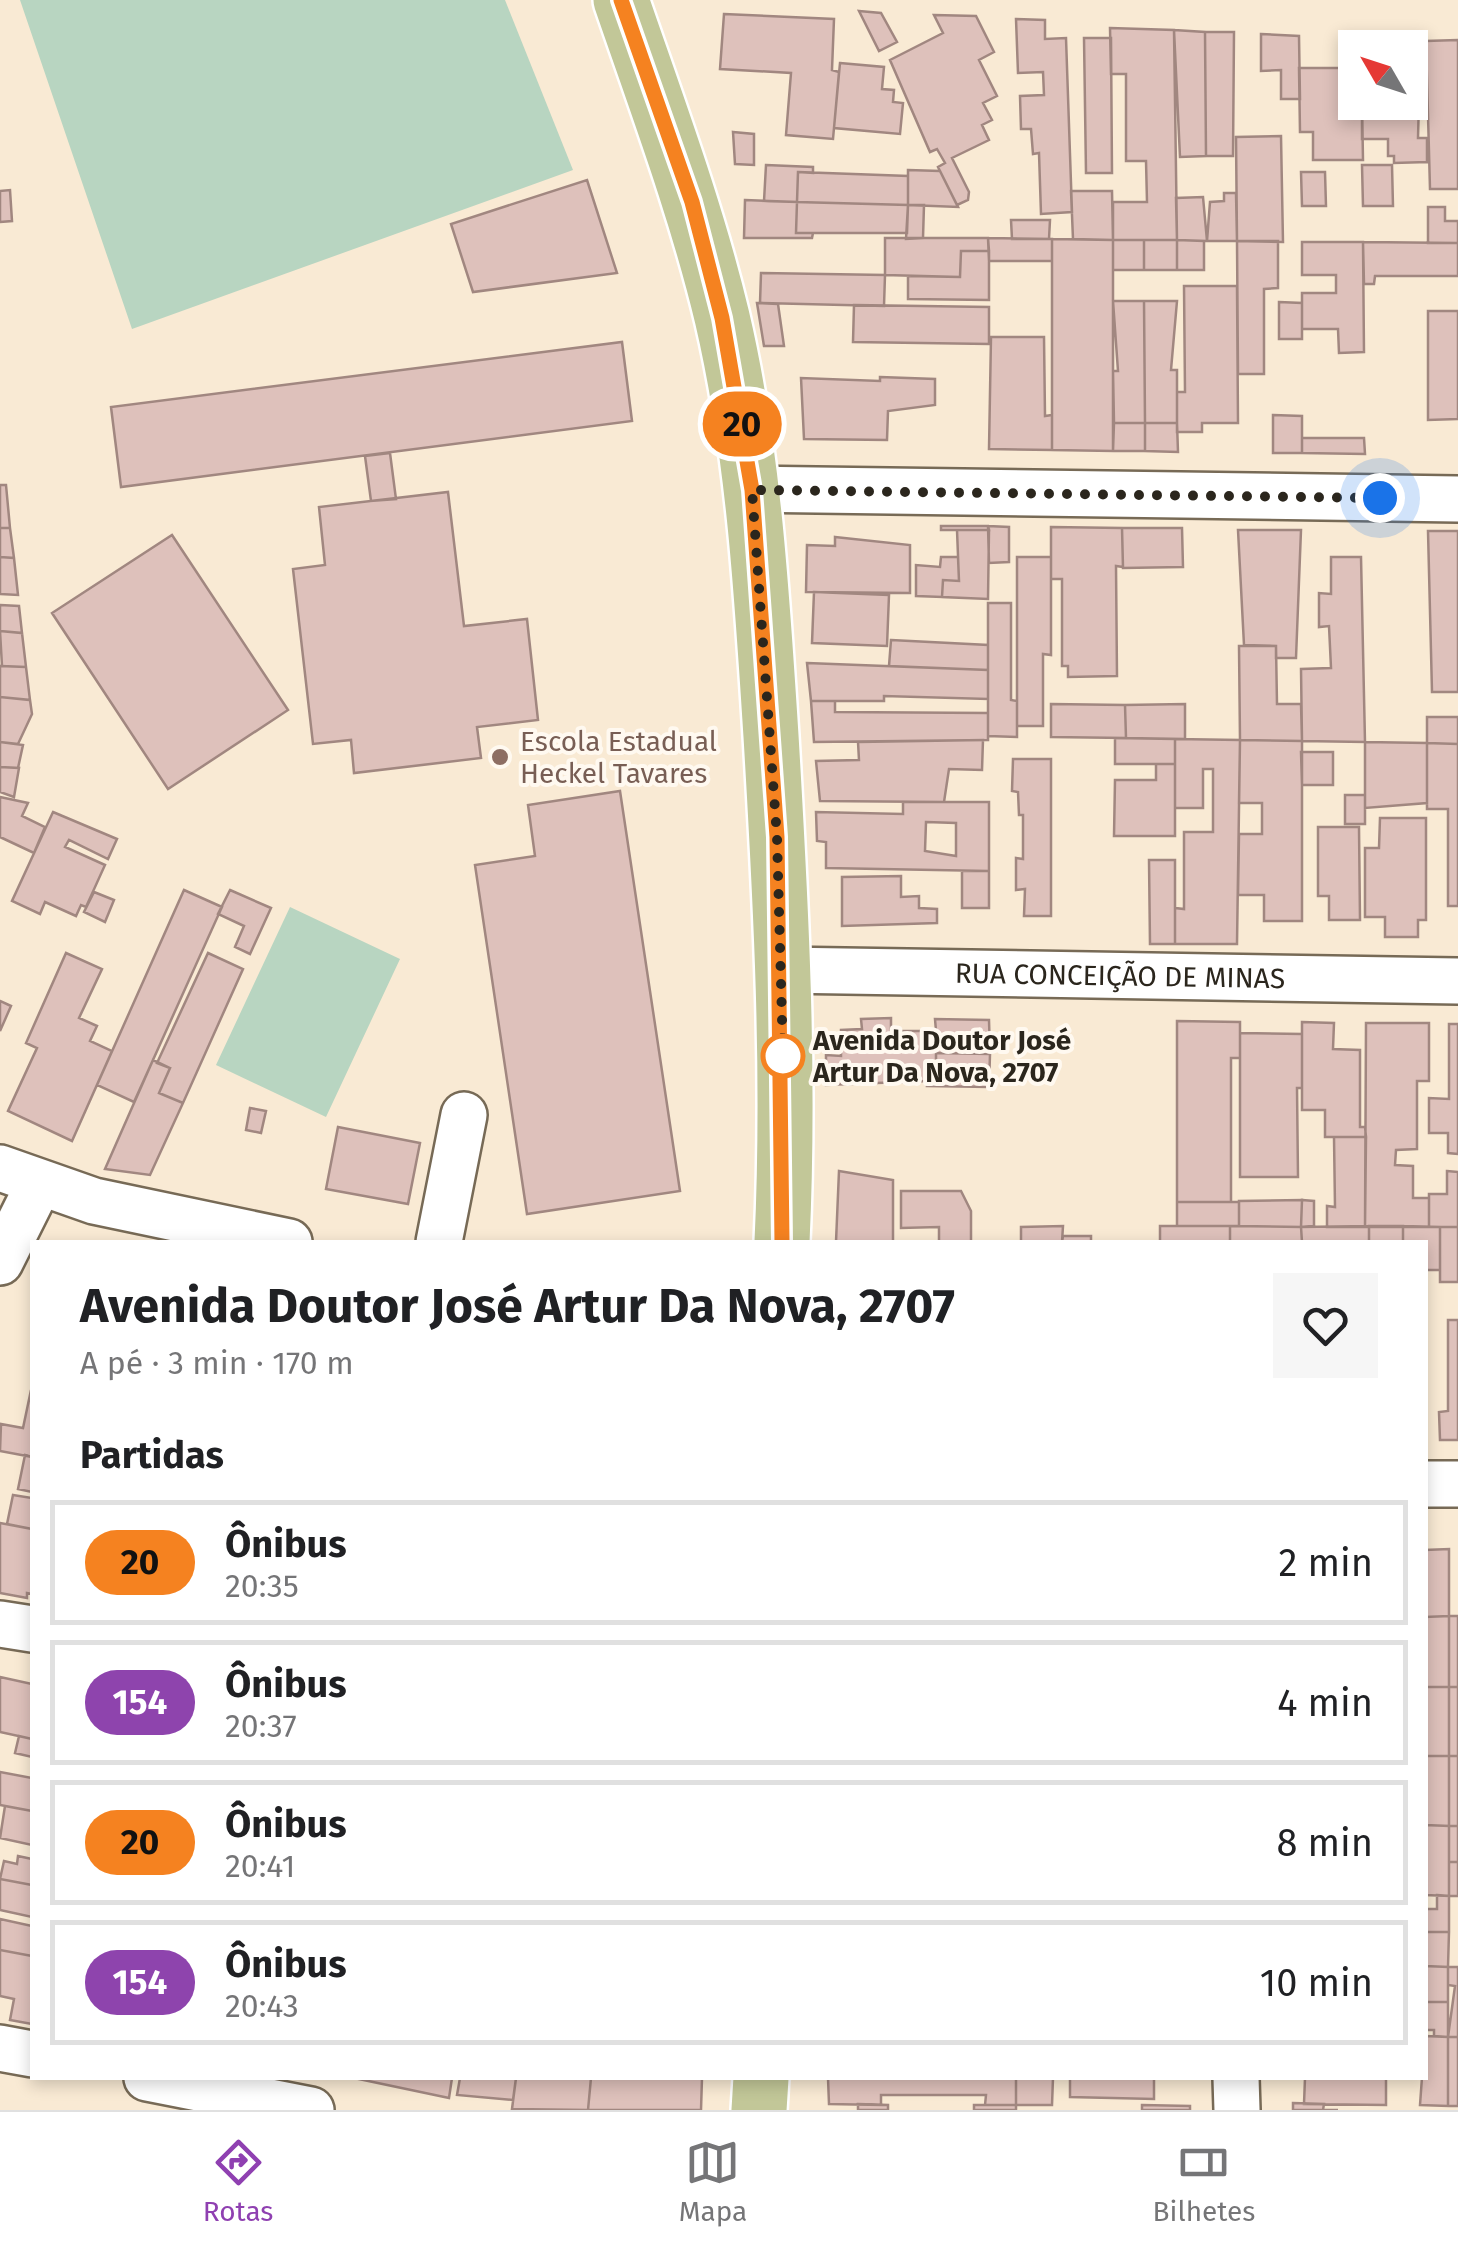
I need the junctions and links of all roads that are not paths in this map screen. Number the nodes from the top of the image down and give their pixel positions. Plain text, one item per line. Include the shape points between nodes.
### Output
1 (621, 0) edge
2 (752, 490) junction
3 (1458, 498) edge
4 (782, 970) junction
5 (1458, 982) edge
6 (464, 1115) dead end
7 (20, 1176) edge
8 (280, 1240) edge
9 (439, 1240) edge
10 (782, 1240) edge
11 (0, 1262) edge
12 (1428, 1484) edge
13 (1458, 1484) edge
14 (0, 1624) edge
15 (30, 1629) edge
16 (0, 2048) edge
17 (30, 2054) edge
18 (160, 2080) edge
19 (760, 2080) edge
20 (1236, 2080) edge
21 (294, 2101) edge
22 (760, 2110) edge
23 (1237, 2110) edge

1 - 2 main road via 692,202 722,318
2 - 3 street
2 - 4 main road
4 - 5 street, RUA CONCEIÇÃO DE MINAS
4 - 10 main road
6 - 9 street
7 - 8 street via 94,1201
7 - 11 street
12 - 13 street
14 - 15 street
16 - 17 street
18 - 21 street
19 - 22 main road
20 - 23 street

